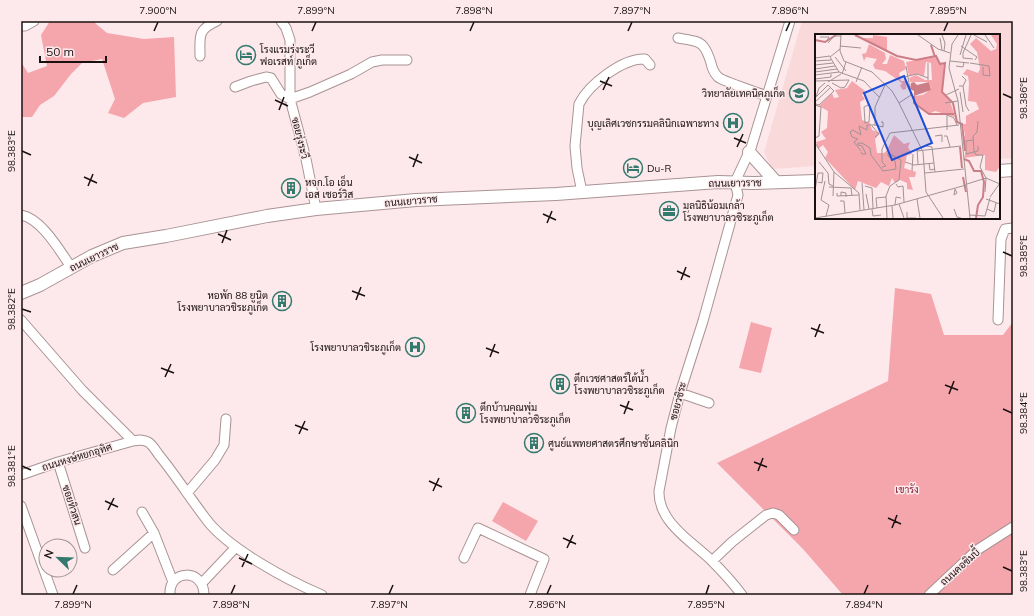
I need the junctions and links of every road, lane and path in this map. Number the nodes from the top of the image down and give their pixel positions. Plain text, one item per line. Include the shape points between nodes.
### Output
1 (34, 21) edge
2 (217, 21) edge
3 (281, 21) edge
4 (790, 21) edge
5 (21, 26) edge
6 (678, 38) dead end
7 (200, 56) dead end
8 (407, 60) dead end
9 (650, 65) dead end
10 (235, 87) dead end
11 (767, 96) junction
12 (290, 99) junction
13 (749, 152) junction
14 (1013, 170) edge
15 (1000, 171) edge
16 (815, 181) edge
17 (735, 182) junction
18 (776, 182) junction
19 (582, 192) junction
20 (316, 209) junction
21 (21, 215) edge
22 (1013, 228) edge
23 (71, 267) junction
24 (21, 293) edge
25 (21, 320) edge
26 (998, 320) dead end
27 (680, 393) junction
28 (709, 402) dead end
29 (226, 419) dead end
30 (133, 441) junction
31 (58, 462) junction
32 (21, 475) edge
33 (188, 492) junction
34 (21, 506) edge
35 (142, 512) dead end
36 (1013, 527) edge
37 (794, 530) dead end
38 (154, 533) junction
39 (236, 547) junction
40 (85, 548) dead end
41 (464, 558) dead end
42 (712, 561) junction
43 (113, 570) dead end
44 (173, 582) junction
45 (202, 583) junction
46 (53, 595) edge
47 (170, 595) edge
48 (204, 595) edge
49 (322, 595) edge
50 (530, 595) edge
51 (742, 595) edge
52 (929, 595) edge

1 - 5 street
2 - 7 street via 201,32
3 - 12 street, ซอยรุ่งระวี via 290,40
4 - 11 street
6 - 11 street via 696,41 704,46 718,77
8 - 12 street via 372,62 351,74
9 - 19 street via 645,59 637,58 614,69 582,98 579,104 575,146
10 - 12 street via 266,76 271,78 281,94
11 - 13 street
12 - 20 street, ซอยรุ่งระวี
13 - 17 street
13 - 18 main road
14 - 15 main road
16 - 18 main road, ถนนเยาวราช
17 - 18 main road, ถนนเยาวราช
17 - 19 main road, ถนนเยาวราช
17 - 27 street, ซอยวชิระ via 738,195
19 - 20 main road, ถนนเยาวราช via 416,200
20 - 23 main road, ถนนเยาวราช via 123,243
21 - 23 street via 30,218 53,240
22 - 26 street via 1004,229 1001,239
23 - 24 main road, ถนนเยาวราช
25 - 30 street via 82,390
27 - 28 street
27 - 42 street, ซอยวชิระ via 659,500 674,527
29 - 33 street via 224,445 216,460
30 - 31 street, ถนนหงษ์หยกอุทิศ
30 - 33 street via 141,439 149,442
31 - 32 street, ถนนหงษ์หยกอุทิศ
31 - 40 street, ซอยทิวสน
33 - 39 street via 207,520
34 - 46 street
35 - 38 street
36 - 52 street, ถนนคอซิมบี้ via 977,550
37 - 42 street via 779,515 766,515
38 - 43 street
38 - 44 street
39 - 45 street
39 - 49 street via 301,587
41 - 50 street via 478,528 544,559
42 - 51 street, ซอยวชิระ
44 - 45 street via 188,575 194,576
44 - 47 street via 169,590
45 - 48 street

